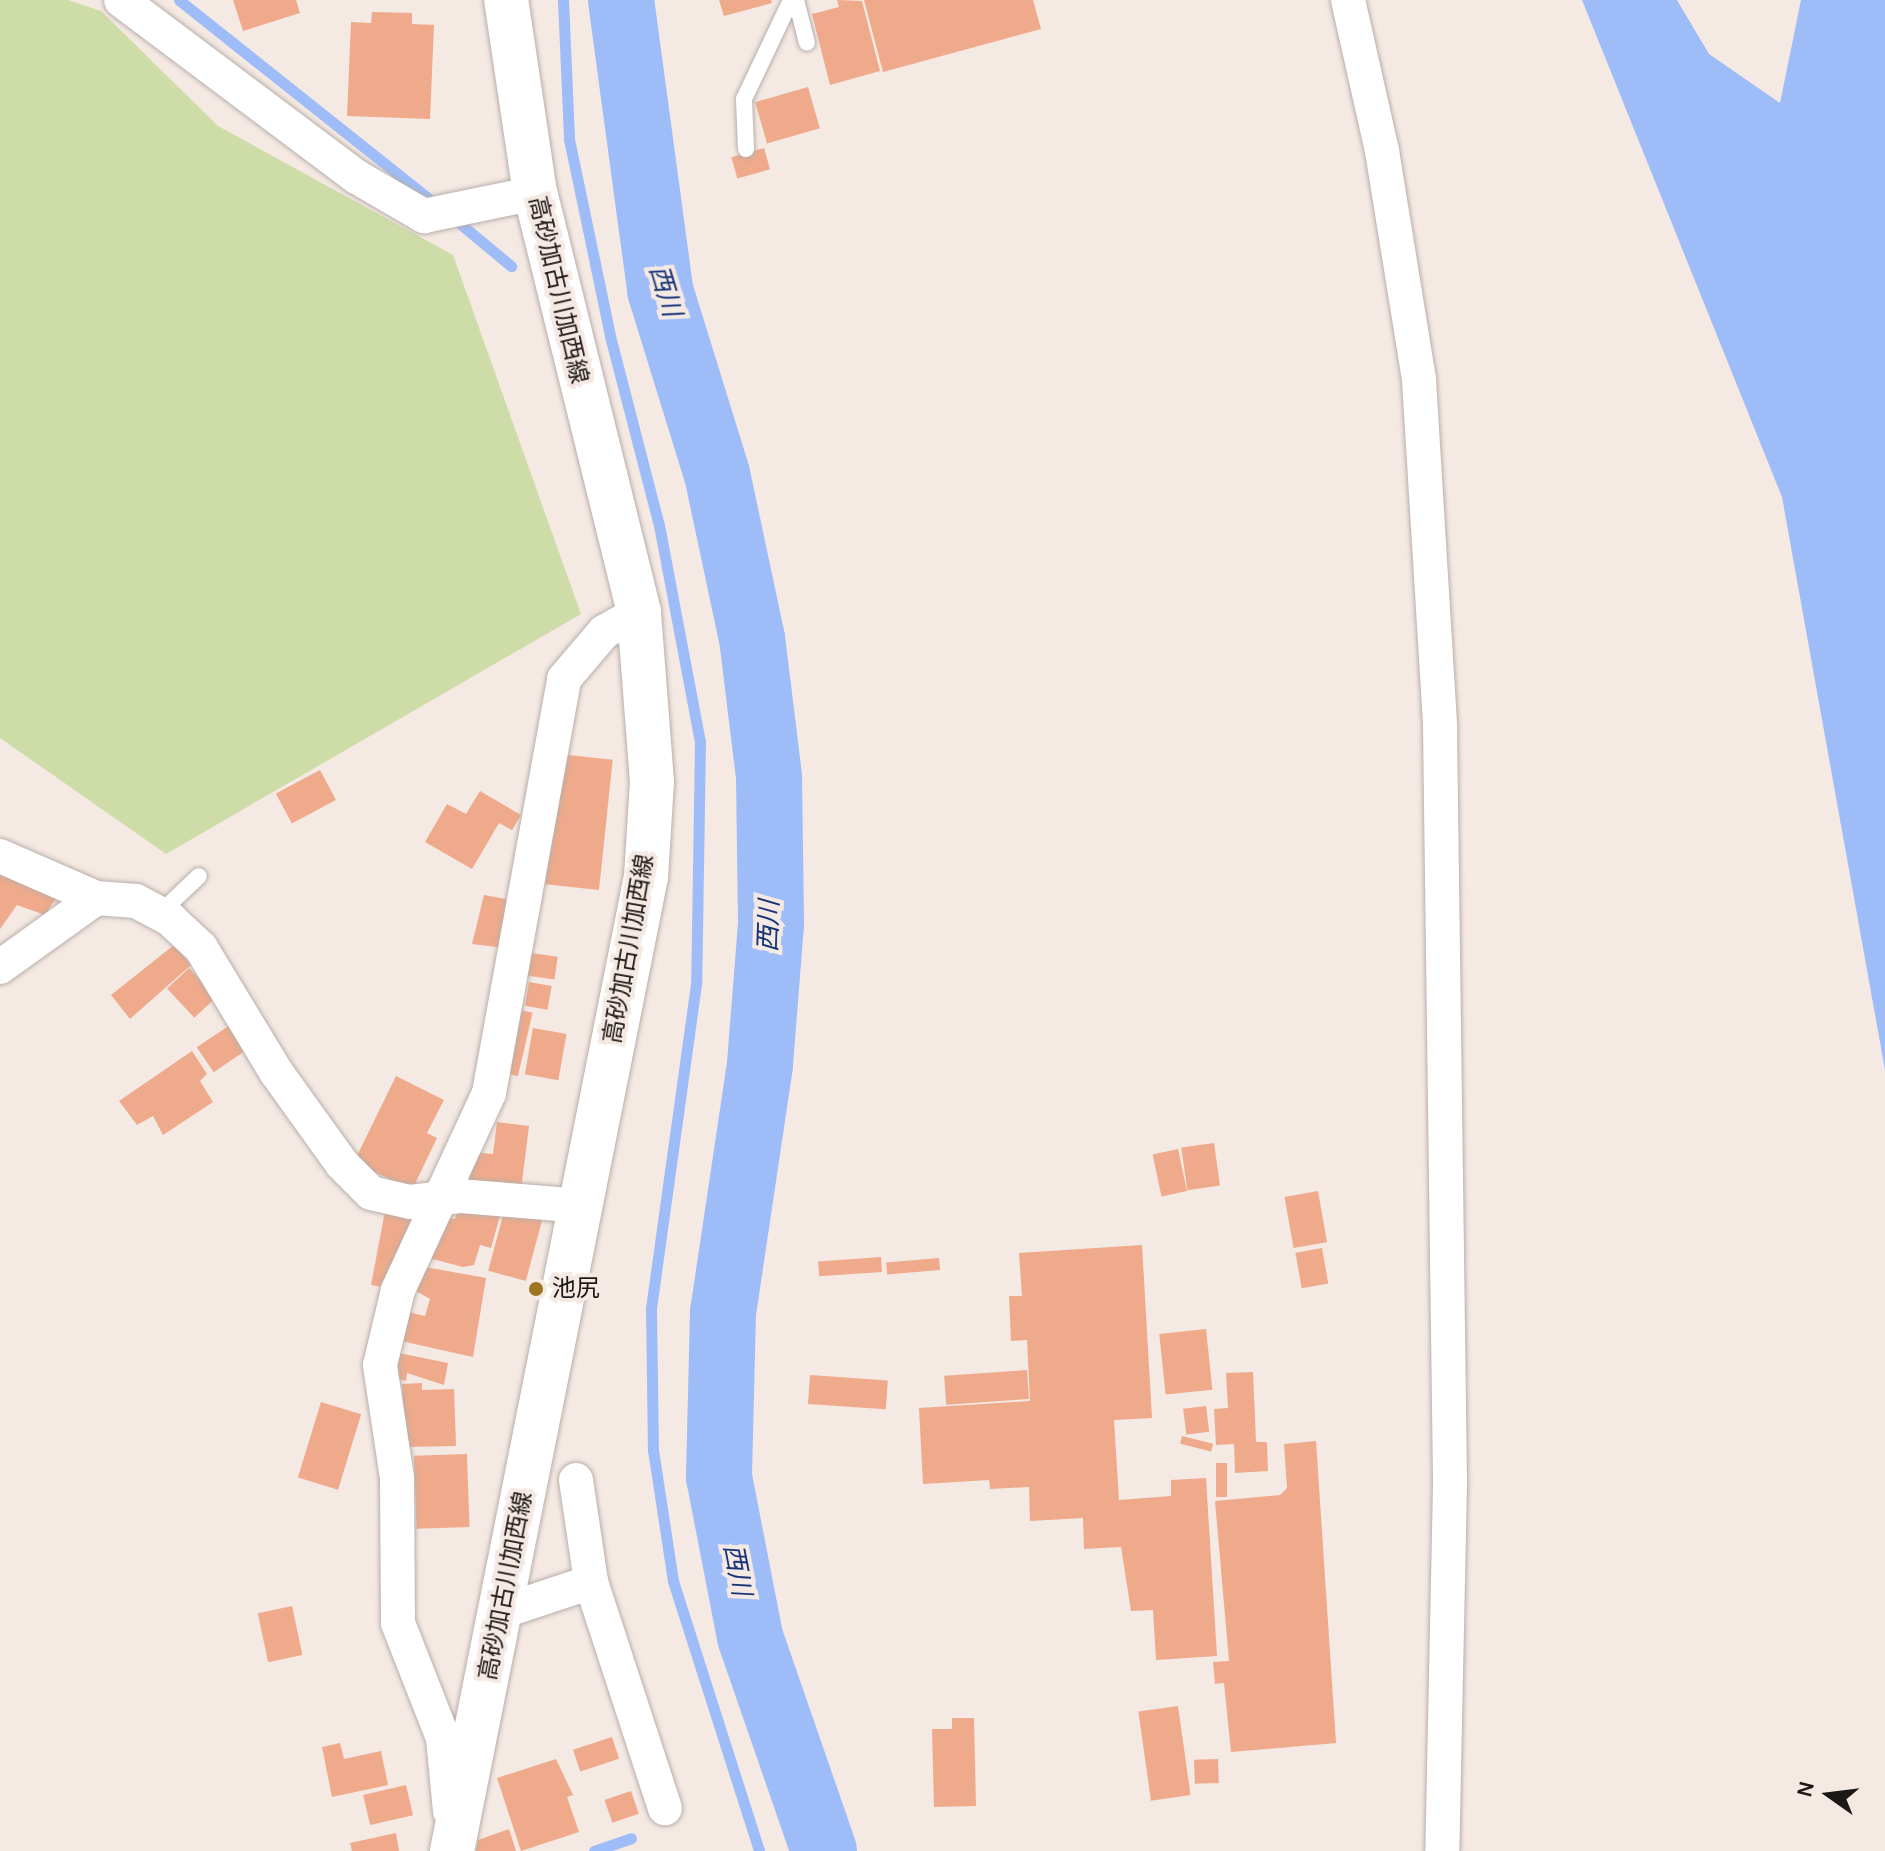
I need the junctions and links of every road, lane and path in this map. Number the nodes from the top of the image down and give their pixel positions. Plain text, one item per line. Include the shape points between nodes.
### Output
1 (121, 0) edge
2 (506, 0) edge
3 (793, 0) edge
4 (1348, 0) edge
5 (807, 43) dead end
6 (754, 78) junction
7 (761, 97) dead end
8 (746, 149) dead end
9 (535, 193) junction
10 (639, 612) junction
11 (0, 856) edge
12 (199, 876) dead end
13 (96, 898) junction
14 (159, 914) junction
15 (0, 967) edge
16 (438, 1198) junction
17 (581, 1206) junction
18 (576, 1480) dead end
19 (591, 1582) junction
20 (501, 1612) junction
21 (665, 1808) dead end
22 (453, 1849) edge
23 (1442, 1851) edge

1 - 9 street via 357,177 424,216
2 - 9 main road, 高砂加古川加西線
3 - 5 lane
3 - 6 lane
4 - 23 street via 1382,151 1419,380 1440,727 1450,1468
6 - 7 lane
6 - 8 lane via 741,123
9 - 10 main road, 高砂加古川加西線
10 - 16 street via 604,632 564,679 489,1093
10 - 17 main road, 高砂加古川加西線 via 652,782 646,877
11 - 13 street
12 - 14 lane
13 - 14 street via 136,901
13 - 15 street
14 - 16 street via 201,948 342,1164 371,1193 410,1202
16 - 17 street
16 - 22 street via 398,1290 380,1365 397,1478 398,1623 443,1738
17 - 20 main road, 高砂加古川加西線
18 - 19 street
19 - 20 street
19 - 21 street
20 - 22 main road, 高砂加古川加西線

